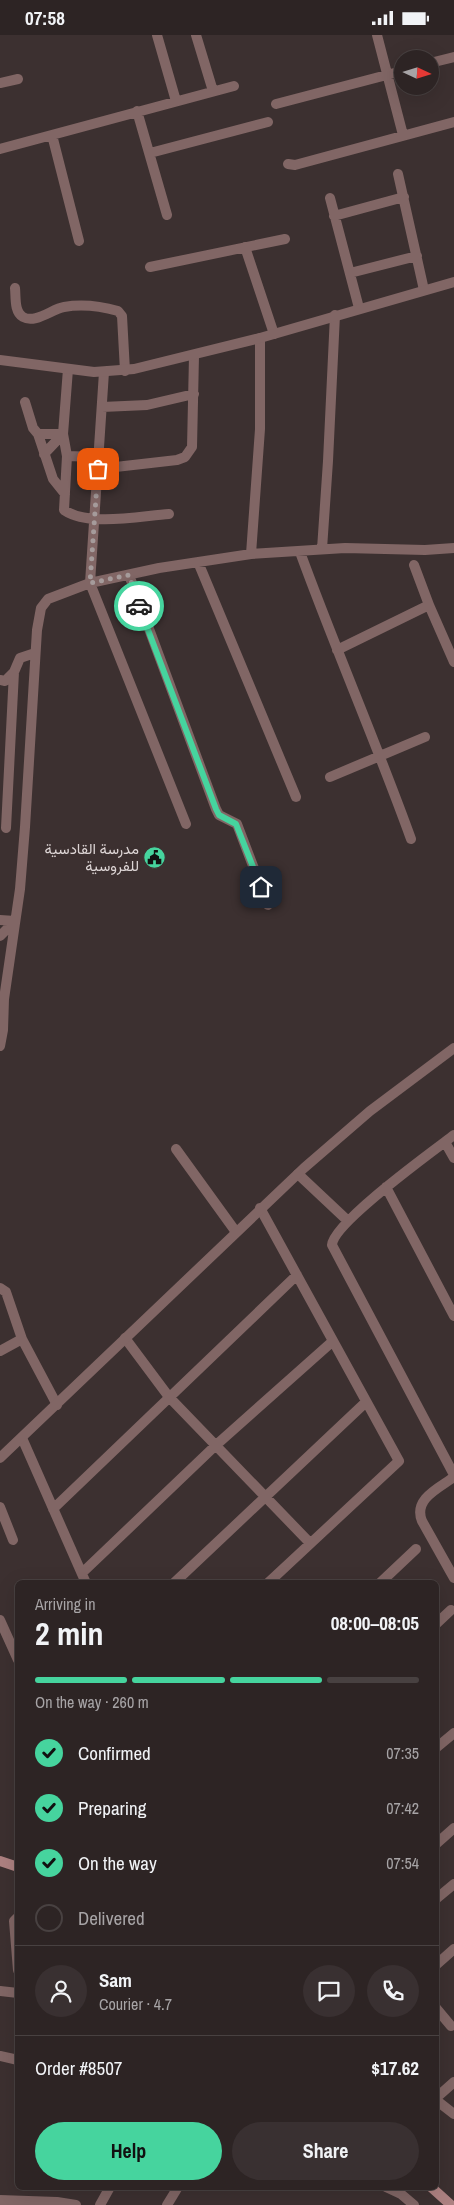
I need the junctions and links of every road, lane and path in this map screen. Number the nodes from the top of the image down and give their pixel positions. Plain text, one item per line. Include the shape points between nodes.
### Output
1 (157, 35) edge
2 (196, 35) edge
3 (377, 35) edge
4 (454, 57) edge
5 (439, 61) edge
6 (394, 73) edge
7 (386, 75) junction
8 (18, 79) dead end
9 (0, 83) edge
10 (234, 86) dead end
11 (213, 91) junction
12 (176, 101) junction
13 (276, 104) dead end
14 (137, 111) junction
15 (454, 121) edge
16 (268, 122) dead end
17 (52, 135) junction
18 (403, 135) junction
19 (0, 149) edge
20 (150, 153) junction
21 (288, 164) dead end
22 (398, 174) dead end
23 (404, 197) junction
24 (330, 198) dead end
25 (167, 215) dead end
26 (334, 216) junction
27 (285, 239) dead end
28 (79, 241) dead end
29 (245, 247) junction
30 (417, 256) junction
31 (150, 267) dead end
32 (350, 273) junction
33 (454, 282) edge
34 (15, 288) dead end
35 (424, 290) junction
36 (359, 308) junction
37 (335, 315) junction
38 (274, 334) junction
39 (260, 338) junction
40 (194, 355) junction
41 (0, 360) edge
42 (68, 369) junction
43 (125, 371) junction
44 (104, 372) junction
45 (194, 394) junction
46 (25, 402) dead end
47 (102, 407) junction
48 (38, 434) junction
49 (63, 435) junction
50 (44, 454) junction
51 (67, 456) junction
52 (98, 457) junction
53 (98, 469) junction
54 (65, 494) junction
55 (170, 514) dead end
56 (94, 520) junction
57 (454, 548) edge
58 (322, 549) junction
59 (300, 552) junction
60 (251, 554) junction
61 (198, 562) junction
62 (414, 565) dead end
63 (129, 575) junction
64 (90, 583) junction
65 (429, 605) junction
66 (336, 649) junction
67 (35, 653) junction
68 (454, 662) edge
69 (14, 672) junction
70 (0, 680) edge
71 (425, 737) dead end
72 (382, 757) junction
73 (330, 777) dead end
74 (296, 797) dead end
75 (186, 824) dead end
76 (25, 827) junction
77 (3, 828) edge
78 (411, 839) dead end
79 (268, 905) dead end
80 (0, 920) edge
81 (15, 921) junction
82 (0, 936) edge
83 (0, 1046) edge
84 (454, 1048) edge
85 (454, 1135) edge
86 (445, 1142) junction
87 (176, 1149) dead end
88 (454, 1158) edge
89 (298, 1174) junction
90 (386, 1187) junction
91 (260, 1208) junction
92 (348, 1221) junction
93 (236, 1232) junction
94 (297, 1275) junction
95 (2, 1292) edge
96 (454, 1316) edge
97 (125, 1338) junction
98 (22, 1339) junction
99 (333, 1341) junction
100 (0, 1351) edge
101 (169, 1397) junction
102 (366, 1402) junction
103 (57, 1405) junction
104 (22, 1438) junction
105 (215, 1446) junction
106 (0, 1458) edge
107 (454, 1476) edge
108 (265, 1497) junction
109 (0, 1507) edge
110 (53, 1509) junction
111 (13, 1540) dead end
112 (310, 1542) junction
113 (416, 1549) dead end
114 (453, 1574) edge
115 (84, 1578) edge
116 (177, 1580) edge
117 (271, 1580) edge
118 (383, 1580) edge
119 (451, 1610) dead end
120 (0, 1619) edge
121 (439, 1621) edge
122 (15, 1653) edge
123 (454, 1733) edge
124 (439, 1746) edge
125 (454, 1828) edge
126 (439, 1841) edge
127 (0, 1861) edge
128 (15, 1866) edge
129 (454, 1883) edge
130 (439, 1896) edge
131 (15, 1920) edge
132 (15, 1933) edge
133 (454, 1949) edge
134 (439, 1962) edge
135 (0, 1991) edge
136 (15, 1993) edge
137 (439, 2012) edge
138 (451, 2026) dead end
139 (0, 2056) edge
140 (15, 2059) edge
141 (454, 2082) edge
142 (439, 2096) edge
143 (439, 2102) edge
144 (454, 2114) edge
145 (108, 2190) edge
146 (176, 2190) edge
147 (392, 2190) edge
148 (434, 2190) edge
149 (0, 2200) edge
150 (57, 2203) edge
151 (76, 2205) edge
152 (100, 2205) edge
153 (167, 2205) edge
154 (414, 2205) edge
155 (451, 2205) edge

1 - 12 street
2 - 11 street
3 - 7 street
4 - 5 street
6 - 7 street
7 - 13 street
7 - 18 street
8 - 9 street
10 - 11 street
11 - 12 street
12 - 14 street
14 - 17 street
14 - 20 street
15 - 18 street
16 - 20 street
17 - 19 street
17 - 28 street
18 - 21 street via 295,165
20 - 25 street
22 - 23 street
23 - 26 street
23 - 30 street
24 - 26 street
26 - 32 street
27 - 29 street
29 - 31 street
29 - 38 street
30 - 32 street
30 - 35 street
32 - 36 street
33 - 35 street
34 - 43 street via 17,310 26,318 32,319 62,307 103,307 118,311 122,316
35 - 36 street
36 - 37 street
37 - 38 street
37 - 58 street
38 - 39 street
39 - 40 street
39 - 60 street via 260,429
40 - 43 street
40 - 45 street
41 - 42 street
42 - 44 street
42 - 49 street
43 - 44 street
44 - 47 street
45 - 47 street via 147,405
45 - 53 street via 192,447 185,457
46 - 48 street
47 - 52 street
48 - 49 street
48 - 50 street
49 - 50 street
49 - 51 street
50 - 54 street via 53,479
51 - 52 street
51 - 54 street
52 - 53 street
53 - 56 street
54 - 56 street via 64,510
55 - 56 street
56 - 64 street
57 - 58 street
58 - 59 street
59 - 60 street
59 - 66 street
60 - 61 street
61 - 63 street
61 - 74 street
62 - 65 street
63 - 64 street
63 - 79 street via 216,809 219,815 236,824
64 - 67 street via 44,603 39,616
64 - 75 street
65 - 66 street
65 - 68 street
66 - 72 street
67 - 69 street via 20,658
67 - 76 street
69 - 70 street via 4,681
69 - 77 street
71 - 72 street
72 - 73 street
72 - 78 street
76 - 77 street
76 - 81 street
80 - 81 street
81 - 82 street
81 - 83 street
84 - 89 street via 370,1111
85 - 86 street
86 - 88 street
86 - 90 street
87 - 93 street
89 - 91 street
89 - 92 street
90 - 92 street
90 - 96 street
91 - 93 street
91 - 94 street
92 - 107 street via 334,1235 332,1248
93 - 97 street
94 - 99 street
94 - 101 street
95 - 98 street
97 - 101 street
97 - 103 street
98 - 100 street
98 - 103 street
99 - 102 street
99 - 105 street
101 - 105 street
101 - 110 street
102 - 108 street
102 - 112 street via 399,1461
103 - 104 street
104 - 106 street
104 - 110 street
105 - 108 street
105 - 115 street
107 - 114 street via 424,1499 420,1507 422,1521
108 - 112 street
108 - 116 street
109 - 111 street
110 - 115 street
112 - 117 street
113 - 118 street
119 - 121 street
120 - 122 street
123 - 124 street
125 - 126 street
127 - 128 main road
129 - 130 street
131 - 132 street
133 - 134 street
135 - 136 street
137 - 138 street
139 - 140 street
141 - 142 street
143 - 144 street
145 - 152 street
146 - 153 street
147 - 154 street
148 - 155 main road
149 - 150 street
150 - 151 street

